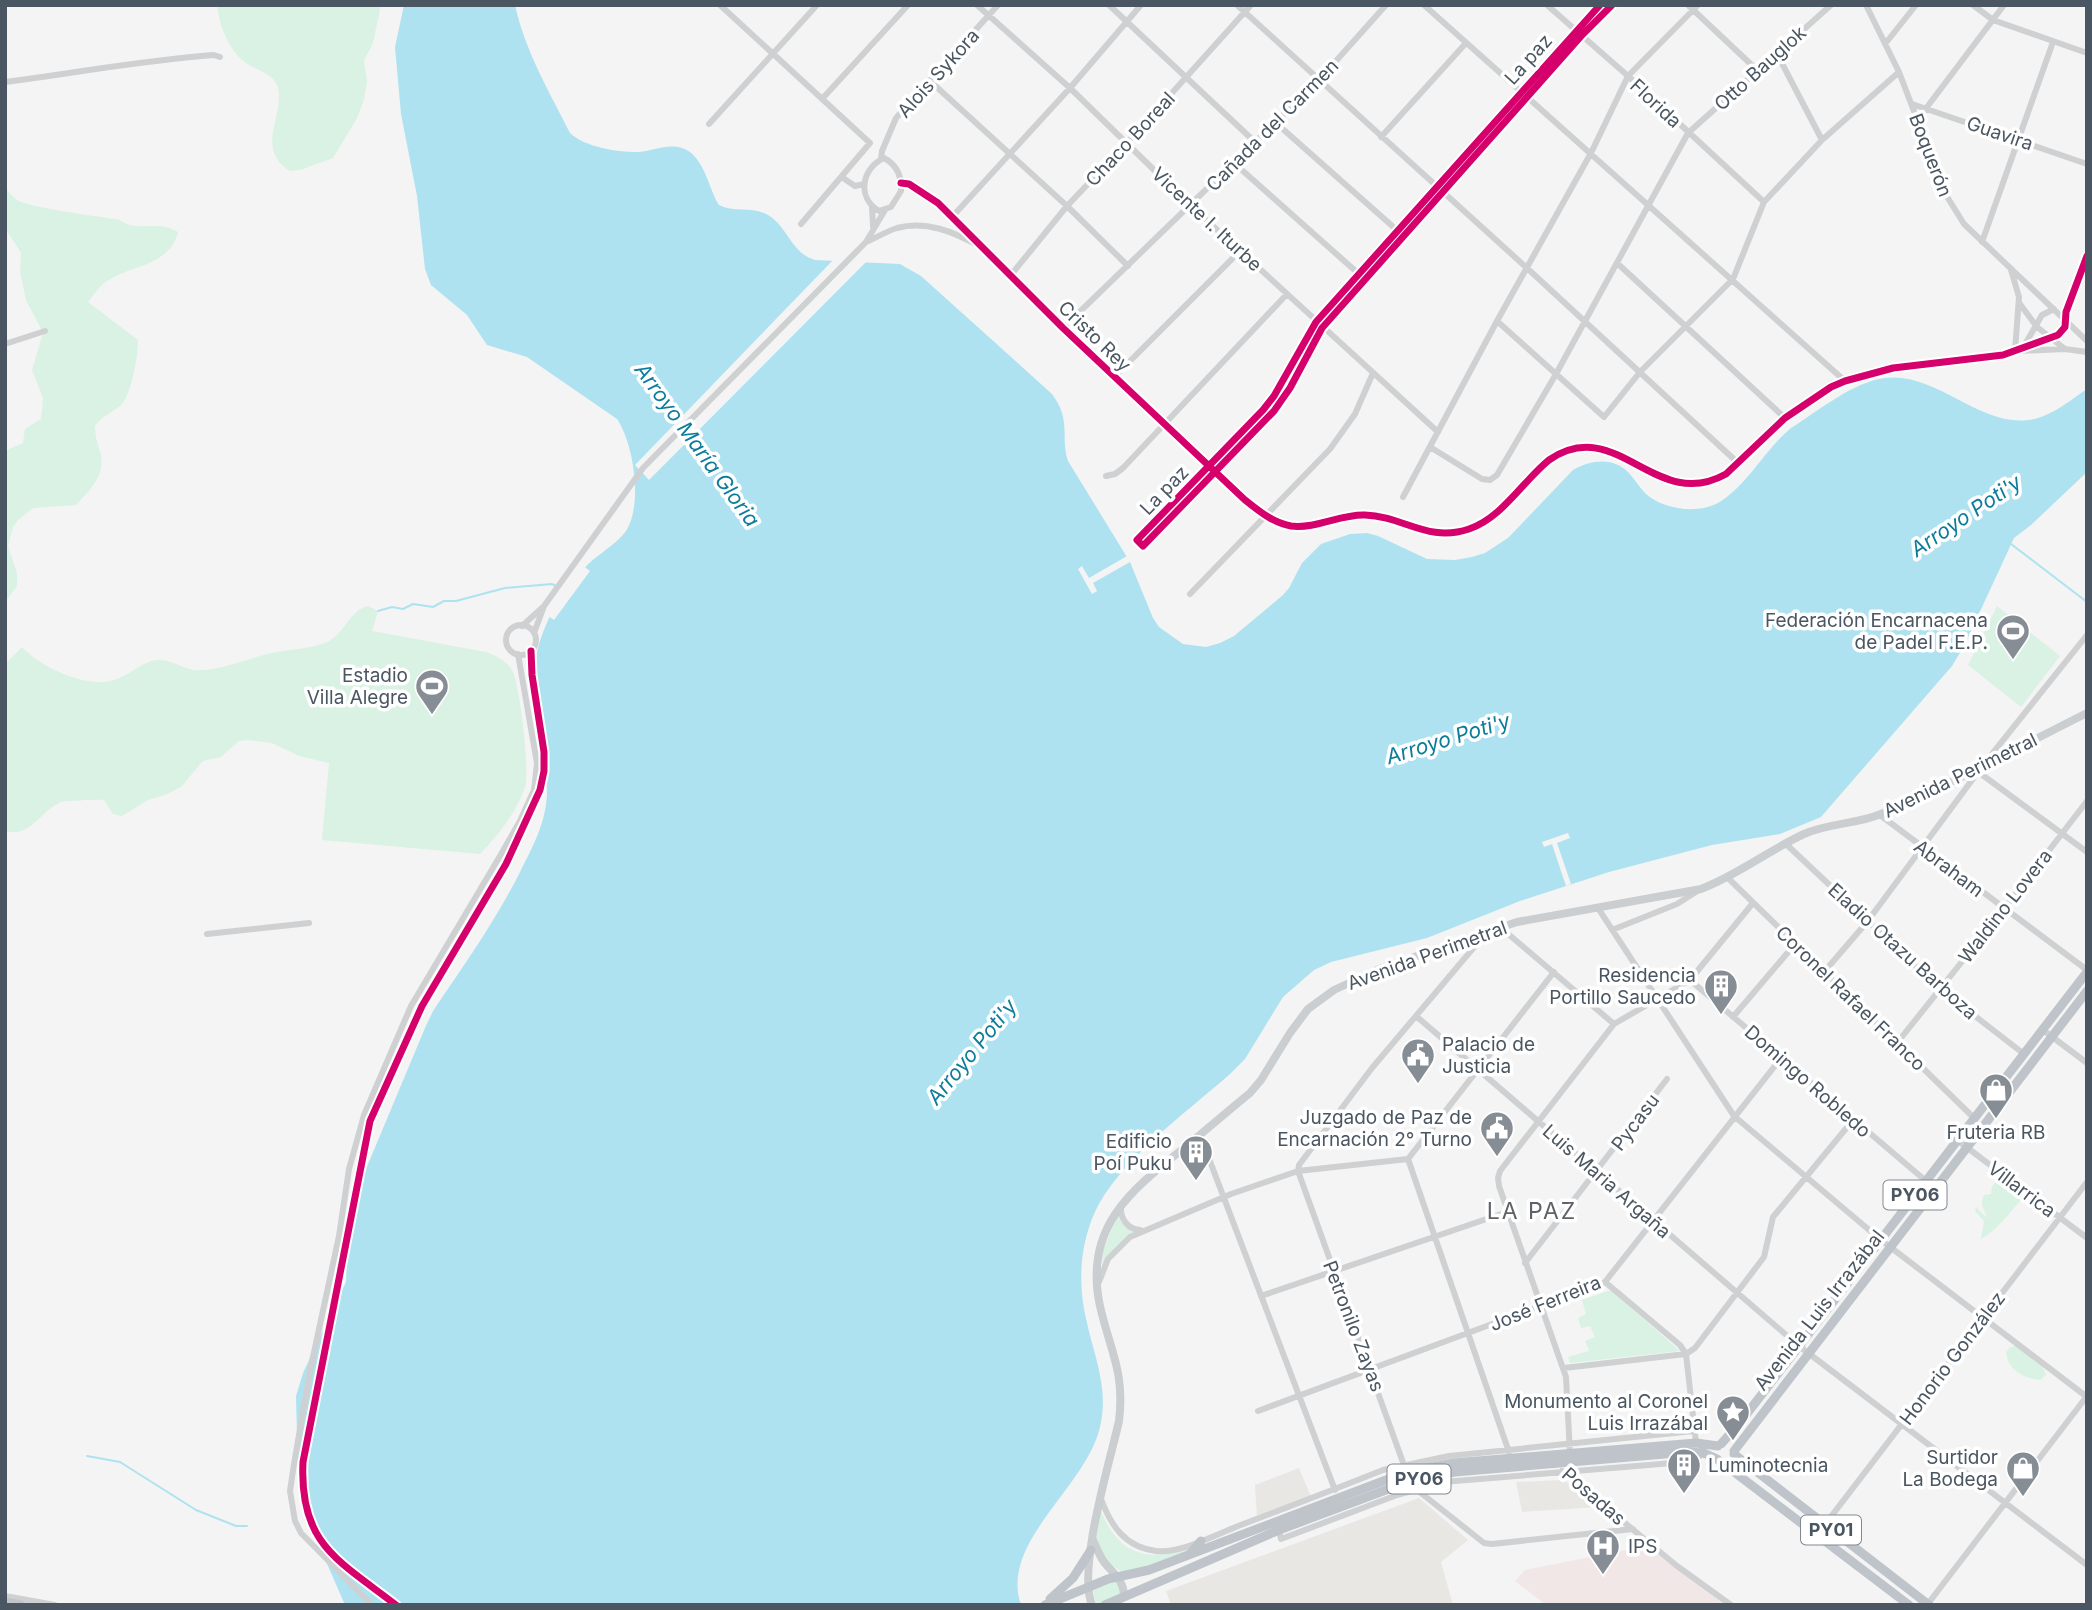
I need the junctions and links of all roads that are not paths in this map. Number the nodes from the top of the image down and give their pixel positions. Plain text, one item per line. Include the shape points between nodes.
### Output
1 (817, 5) edge
2 (908, 5) edge
3 (977, 5) edge
4 (998, 5) edge
5 (1109, 5) edge
6 (1141, 5) edge
7 (1237, 5) edge
8 (1251, 5) edge
9 (1386, 5) edge
10 (1424, 5) edge
11 (1547, 5) edge
12 (1600, 5) edge
13 (1612, 5) edge
14 (1831, 5) edge
15 (1866, 5) edge
16 (1916, 5) edge
17 (1973, 5) edge
18 (2004, 5) edge
19 (724, 7) edge
20 (1693, 7) edge
21 (1244, 12) junction
22 (989, 16) junction
23 (1993, 20) junction
24 (1126, 22) junction
25 (1575, 31) junction
26 (1581, 36) junction
27 (2053, 42) junction
28 (1466, 43) junction
29 (1885, 44) junction
30 (1776, 52) junction
31 (2087, 53) edge
32 (772, 54) junction
33 (220, 57) dead end
34 (1758, 70) junction
35 (1899, 72) junction
36 (1628, 76) junction
37 (1187, 78) junction
38 (930, 80) junction
39 (1319, 80) junction
40 (5, 82) edge
41 (1070, 88) junction
42 (1523, 96) junction
43 (822, 99) junction
44 (1912, 104) junction
45 (1927, 108) junction
46 (1918, 119) junction
47 (1276, 123) junction
48 (709, 124) dead end
49 (1688, 133) junction
50 (1381, 137) junction
51 (2019, 139) junction
52 (1822, 140) junction
53 (1255, 142) junction
54 (1128, 144) junction
55 (1009, 153) junction
56 (1591, 153) junction
57 (884, 159) junction
58 (1234, 163) junction
59 (2087, 164) edge
60 (843, 177) junction
61 (901, 183) junction
62 (864, 184) junction
63 (1440, 189) junction
64 (916, 190) junction
65 (899, 195) junction
66 (1764, 202) junction
67 (1190, 205) junction
68 (1649, 205) junction
69 (872, 206) junction
70 (1067, 206) junction
71 (885, 211) junction
72 (953, 217) junction
73 (801, 224) dead end
74 (873, 226) junction
75 (1400, 233) junction
76 (866, 242) junction
77 (1982, 242) junction
78 (1241, 250) junction
79 (986, 251) junction
80 (2087, 256) edge
81 (1617, 263) junction
82 (1128, 266) junction
83 (2011, 268) junction
84 (1528, 269) junction
85 (1011, 275) junction
86 (1362, 276) junction
87 (1733, 279) junction
88 (1287, 294) junction
89 (2019, 302) junction
90 (2054, 309) junction
91 (1497, 321) junction
92 (1584, 321) junction
93 (2066, 321) junction
94 (1316, 322) junction
95 (1686, 326) junction
96 (2037, 327) junction
97 (1063, 328) junction
98 (1322, 328) junction
99 (45, 331) dead end
100 (2049, 338) junction
101 (2087, 341) edge
102 (5, 344) edge
103 (2024, 346) junction
104 (2065, 349) junction
105 (2015, 351) junction
106 (2087, 352) edge
107 (1640, 372) junction
108 (1373, 373) junction
109 (1556, 374) junction
110 (1114, 377) junction
111 (1845, 381) junction
112 (1785, 418) junction
113 (1164, 425) junction
114 (1438, 432) junction
115 (1430, 447) junction
116 (1737, 462) junction
117 (1209, 466) junction
118 (1215, 472) junction
119 (1106, 476) dead end
120 (1403, 497) dead end
121 (1267, 517) junction
122 (1190, 594) dead end
123 (544, 606) junction
124 (522, 626) junction
125 (534, 633) junction
126 (2087, 635) edge
127 (531, 651) junction
128 (518, 654) junction
129 (2087, 713) edge
130 (1979, 769) junction
131 (2087, 801) edge
132 (1880, 815) junction
133 (2062, 834) junction
134 (1786, 844) junction
135 (1923, 848) junction
136 (2087, 852) edge
137 (1728, 878) junction
138 (1701, 889) junction
139 (1753, 903) junction
140 (1598, 908) junction
141 (2004, 909) junction
142 (1867, 922) junction
143 (309, 923) dead end
144 (1500, 927) junction
145 (1612, 930) junction
146 (1488, 932) junction
147 (207, 934) dead end
148 (1795, 944) junction
149 (2087, 971) edge
150 (1554, 972) junction
151 (1824, 972) junction
152 (1690, 980) junction
153 (1940, 989) junction
154 (2087, 991) edge
155 (1657, 1000) junction
156 (1416, 1016) junction
157 (1732, 1017) junction
158 (1614, 1024) junction
159 (2043, 1030) junction
160 (2051, 1036) junction
161 (1897, 1043) junction
162 (2024, 1054) junction
163 (1781, 1058) junction
164 (2087, 1063) edge
165 (1477, 1070) junction
166 (1667, 1079) dead end
167 (1734, 1115) junction
168 (1974, 1118) junction
169 (1853, 1120) junction
170 (1539, 1123) junction
171 (1199, 1135) junction
172 (1961, 1143) junction
173 (1408, 1159) junction
174 (1298, 1171) junction
175 (1597, 1173) junction
176 (1805, 1177) junction
177 (1926, 1181) junction
178 (2087, 1182) edge
179 (1225, 1197) junction
180 (1121, 1204) junction
181 (1507, 1212) junction
182 (2059, 1217) junction
183 (1653, 1221) junction
184 (1145, 1228) junction
185 (1434, 1237) junction
186 (2087, 1238) edge
187 (1881, 1240) junction
188 (1891, 1247) junction
189 (1525, 1263) junction
190 (1333, 1272) junction
191 (1605, 1282) junction
192 (1098, 1287) junction
193 (1738, 1293) junction
194 (1261, 1296) junction
195 (1542, 1307) junction
196 (1983, 1318) junction
197 (1468, 1333) junction
198 (1799, 1346) junction
199 (1808, 1353) junction
200 (1686, 1354) junction
201 (1564, 1368) junction
202 (1371, 1369) junction
203 (1300, 1396) junction
204 (2087, 1396) edge
205 (1258, 1411) dead end
206 (1902, 1424) junction
207 (1735, 1429) junction
208 (1693, 1431) junction
209 (1696, 1443) junction
210 (1719, 1445) junction
211 (1570, 1448) junction
212 (1734, 1453) junction
213 (1719, 1461) junction
214 (1512, 1463) junction
215 (1560, 1468) junction
216 (1409, 1476) junction
217 (1336, 1493) junction
218 (1101, 1499) junction
219 (2005, 1503) junction
220 (1825, 1525) junction
221 (1633, 1529) junction
222 (1817, 1535) junction
223 (1093, 1539) junction
224 (1201, 1541) junction
225 (1091, 1550) junction
226 (1189, 1555) junction
227 (2087, 1565) edge
228 (1119, 1576) junction
229 (1088, 1586) junction
230 (5, 1596) edge
231 (1124, 1597) junction
232 (5, 1602) edge
233 (1928, 1604) edge
234 (21, 1605) edge
235 (55, 1605) edge
236 (372, 1605) edge
237 (396, 1605) edge
238 (1044, 1605) edge
239 (1092, 1605) edge
240 (1105, 1605) edge
241 (1731, 1605) edge
242 (1909, 1605) edge

1 - 32 street
2 - 43 street
3 - 22 street, Vicente I. Iturbe
4 - 22 street, Alois Sykora
5 - 24 street
6 - 24 street
7 - 21 street
8 - 21 street, Chaco Boreal
9 - 39 street, Cañada del Carmen
10 - 28 street
11 - 25 street, Florida
12 - 25 street, La paz
13 - 26 street, La paz
14 - 30 street, Otto Bauglok
15 - 29 street, Boquerón
16 - 29 street
17 - 23 street
18 - 23 street
19 - 32 street
20 - 34 street
20 - 36 street
21 - 37 street, Chaco Boreal
21 - 39 street
22 - 38 street, Alois Sykora
22 - 41 street, Vicente I. Iturbe
23 - 27 street
23 - 45 street
24 - 37 street
24 - 41 street
25 - 26 street, Florida
25 - 42 street, La paz
26 - 36 street, Florida
26 - 42 street, La paz
27 - 31 street
27 - 51 street
28 - 42 street
28 - 50 street
29 - 35 street, Boquerón
30 - 34 street, Otto Bauglok
30 - 52 street
32 - 43 street
32 - 48 street
33 - 40 street via 159,59
34 - 49 street, Otto Bauglok
35 - 44 street, Boquerón
35 - 52 street
36 - 49 street, Florida
36 - 56 street
37 - 53 street
37 - 54 street, Chaco Boreal
38 - 55 street
38 - 57 street, Alois Sykora via 892,124 882,151
39 - 47 street, Cañada del Carmen
39 - 50 street
41 - 54 street, Vicente I. Iturbe
41 - 55 street
42 - 56 street
42 - 63 street, La paz
43 - 60 street via 870,143
44 - 45 street, Guavira
44 - 46 street, Boquerón
45 - 46 street
45 - 51 street, Guavira
46 - 77 street, Boquerón via 1946,195 1964,225
47 - 53 street, Cañada del Carmen
47 - 75 street
49 - 66 street, Florida
49 - 68 street, Otto Bauglok
50 - 63 street
51 - 59 street, Guavira
51 - 77 street
52 - 66 street
53 - 58 street, Cañada del Carmen
54 - 67 street, Vicente I. Iturbe
54 - 70 street, Chaco Boreal
55 - 70 street
55 - 72 street
56 - 68 street
56 - 84 street
57 - 61 street via 897,170
57 - 62 street via 866,174
58 - 67 street, Cañada del Carmen
58 - 86 street
60 - 62 street via 855,186
60 - 73 street
61 - 64 street, Cristo Rey
61 - 65 street
62 - 69 street
63 - 75 street, La paz
63 - 84 street
64 - 65 street
64 - 72 street, Cristo Rey
65 - 71 street
66 - 87 street
67 - 78 street, Vicente I. Iturbe
67 - 82 street, Cañada del Carmen
68 - 81 street, Otto Bauglok
68 - 87 street
69 - 71 street
69 - 74 street
70 - 82 street
70 - 85 street, Chaco Boreal
71 - 74 street
72 - 79 street, Cristo Rey
74 - 76 street
75 - 86 street, La paz
76 - 79 street via 897,228 919,225 951,232
76 - 123 street via 643,468
77 - 83 street, Boquerón
78 - 88 street, Vicente I. Iturbe
78 - 110 street
79 - 85 street, Cristo Rey
80 - 93 street
81 - 92 street, Otto Bauglok
81 - 95 street
82 - 97 street, Cañada del Carmen
83 - 89 street
83 - 90 street, Boquerón
84 - 91 street
84 - 92 street
85 - 97 street, Cristo Rey
86 - 94 street, La paz
86 - 98 street, La paz
87 - 95 street
87 - 111 street
88 - 94 street, Vicente I. Iturbe
88 - 113 street
89 - 96 street
89 - 105 street
90 - 93 street, Boquerón
90 - 96 street via 2042,315
91 - 109 street
91 - 114 street
92 - 107 street
92 - 109 street, Otto Bauglok
93 - 100 street via 2061,333
93 - 101 street, Boquerón
94 - 98 street, Vicente I. Iturbe
94 - 117 street, La paz via 1275,396
95 - 107 street
95 - 112 street
96 - 100 street
96 - 103 street
97 - 110 street, Cristo Rey
98 - 108 street, Vicente I. Iturbe
98 - 118 street, La paz via 1283,399
99 - 102 street
100 - 103 street
100 - 104 street
103 - 105 street
104 - 105 street
104 - 106 street
105 - 111 street via 1978,360 1893,368
107 - 109 street via 1604,417
107 - 116 street
108 - 114 street, Vicente I. Iturbe
108 - 121 street via 1345,430
109 - 115 street, Otto Bauglok via 1494,478 1482,479
110 - 113 street, Cristo Rey
111 - 112 street
112 - 116 street
113 - 117 street, Cristo Rey
113 - 119 street via 1123,468
114 - 115 street
115 - 120 street
116 - 121 street via 1716,480 1688,485 1667,480 1606,450 1566,451 1539,468 1487,520 1456,533 1425,532 1363,515 1301,526
117 - 118 street, Cristo Rey
117 - 118 street, La paz via 1137,540 1143,546
118 - 121 street, Cristo Rey
121 - 122 street
123 - 124 street
123 - 125 street
124 - 125 street
124 - 128 street via 513,628 506,638 508,647
125 - 127 street
126 - 130 street
127 - 128 street
127 - 237 street via 544,752 540,790 506,864 422,1006 370,1121 303,1462 308,1518 323,1546
128 - 236 street via 537,763 534,790 411,1006 363,1115 290,1490 296,1521 309,1542
129 - 130 main road, Avenida Perimetral
130 - 132 main road, Avenida Perimetral
130 - 133 street
130 - 135 street
131 - 133 street, Waldino Lovera
132 - 134 main road, Avenida Perimetral via 1819,828
132 - 135 street, Abraham
133 - 136 street
133 - 141 street, Waldino Lovera
134 - 137 main road, Avenida Perimetral
134 - 142 street, Eladio Otazu Barboza
135 - 141 street, Abraham
135 - 142 street
137 - 138 main road, Avenida Perimetral
137 - 139 street, Coronel Rafael Franco
138 - 140 main road, Avenida Perimetral
138 - 145 street via 1677,904
139 - 148 street, Coronel Rafael Franco
139 - 152 street
140 - 144 main road, Avenida Perimetral
140 - 145 street
141 - 149 street, Abraham
141 - 153 street, Waldino Lovera
142 - 151 street
142 - 153 street, Eladio Otazu Barboza
143 - 147 street
144 - 146 main road, Avenida Perimetral
144 - 150 street
145 - 155 street
146 - 156 street
146 - 171 main road, Avenida Perimetral via 1379,970 1323,997 1299,1020 1250,1093
148 - 151 street, Coronel Rafael Franco
148 - 157 street
149 - 159 highway, PY06
150 - 158 street
150 - 165 street
151 - 161 street, Coronel Rafael Franco
152 - 155 street
152 - 157 street, Domingo Robledo
153 - 161 street, Waldino Lovera
153 - 162 street, Eladio Otazu Barboza
154 - 160 highway, Avenida Luis Irrazábal / PY06
155 - 158 street
155 - 167 street
156 - 165 street, Luis Maria Argaña
156 - 174 street via 1372,1068
157 - 163 street, Domingo Robledo
158 - 170 street
159 - 160 street
159 - 162 highway, PY06
160 - 164 street
160 - 172 highway, Avenida Luis Irrazábal / PY06
161 - 168 street, Coronel Rafael Franco
162 - 168 highway, PY06
163 - 167 street, José Ferreira
163 - 169 street, Domingo Robledo
165 - 170 street, Luis Maria Argaña
165 - 173 street
166 - 175 street, Pycasu
167 - 176 street
167 - 183 street, José Ferreira
168 - 172 highway, PY06
169 - 176 street
169 - 177 street, Domingo Robledo
170 - 175 street, Luis Maria Argaña
170 - 181 street via 1500,1171
171 - 179 street
171 - 180 main road, Avenida Perimetral
172 - 177 highway, PY06
172 - 182 street, Villarrica
172 - 188 highway, Avenida Luis Irrazábal / PY06
173 - 174 street
173 - 185 street
174 - 179 street
174 - 190 street, Petronilo Zayas
175 - 183 street, Luis Maria Argaña
175 - 189 street, Pycasu
176 - 187 street
176 - 193 street via 1773,1217 1767,1251
177 - 187 highway, PY06
178 - 182 street, Honorio González
179 - 184 street
179 - 194 street
180 - 184 street via 1126,1223 1135,1229
180 - 192 main road, Avenida Perimetral via 1102,1243
181 - 185 street
181 - 189 street
182 - 186 street, Villarrica
182 - 196 street, Honorio González
183 - 191 street, José Ferreira
183 - 193 street, Luis Maria Argaña
184 - 192 street via 1113,1252
185 - 190 street
185 - 197 street
187 - 188 street
187 - 198 highway, PY06
188 - 196 street
188 - 199 highway, Avenida Luis Irrazábal / PY06
189 - 195 street
190 - 194 street
190 - 202 street, Petronilo Zayas
191 - 195 street, José Ferreira
191 - 200 street
192 - 218 main road, Avenida Perimetral via 1122,1400
193 - 198 street, Luis Maria Argaña
193 - 200 street
194 - 203 street
195 - 197 street, José Ferreira
195 - 201 street
196 - 204 street
196 - 206 street, Honorio González
197 - 202 street, José Ferreira
197 - 214 street
198 - 199 street, Luis Maria Argaña
198 - 207 highway, PY06
199 - 206 street, Luis Maria Argaña
199 - 212 highway, Avenida Luis Irrazábal / PY06
200 - 201 street
200 - 208 street
201 - 211 street
202 - 203 street, José Ferreira
202 - 216 street, Petronilo Zayas
203 - 205 street, José Ferreira
203 - 217 street
204 - 219 street
206 - 219 street, Luis Maria Argaña
206 - 220 street, Honorio González
207 - 209 highway
207 - 210 highway, PY06
208 - 209 street
208 - 211 street
209 - 210 highway, PY06
209 - 211 highway, PY06
210 - 212 highway, PY01 via 1729,1445
210 - 213 highway via 1715,1451
211 - 214 highway, PY06
212 - 213 highway via 1729,1461
212 - 220 highway, PY01
213 - 215 highway, PY06 via 1688,1452
213 - 222 highway, PY01
214 - 215 highway, PY06
214 - 216 highway, PY06
214 - 216 street via 1449,1456
215 - 221 street, Posadas
216 - 217 highway, PY06
216 - 221 street via 1478,1539 1492,1544
216 - 231 highway, PY06
217 - 224 street
217 - 226 highway, PY06
218 - 223 main road, Avenida Perimetral
218 - 224 street via 1114,1528 1137,1545 1166,1551
219 - 227 street, Luis Maria Argaña
219 - 233 street
220 - 222 street, Honorio González
220 - 233 highway, PY01
221 - 241 street, Posadas
222 - 242 highway, PY01
223 - 225 main road, Avenida Perimetral
223 - 228 main road via 1103,1561
224 - 226 highway
225 - 229 main road, Avenida Perimetral
225 - 238 highway via 1073,1578
226 - 228 highway, PY06
228 - 229 highway, PY06
228 - 231 main road
229 - 238 highway, PY06
229 - 239 main road, Avenida Perimetral
230 - 235 street
231 - 240 highway, PY06
232 - 234 highway

